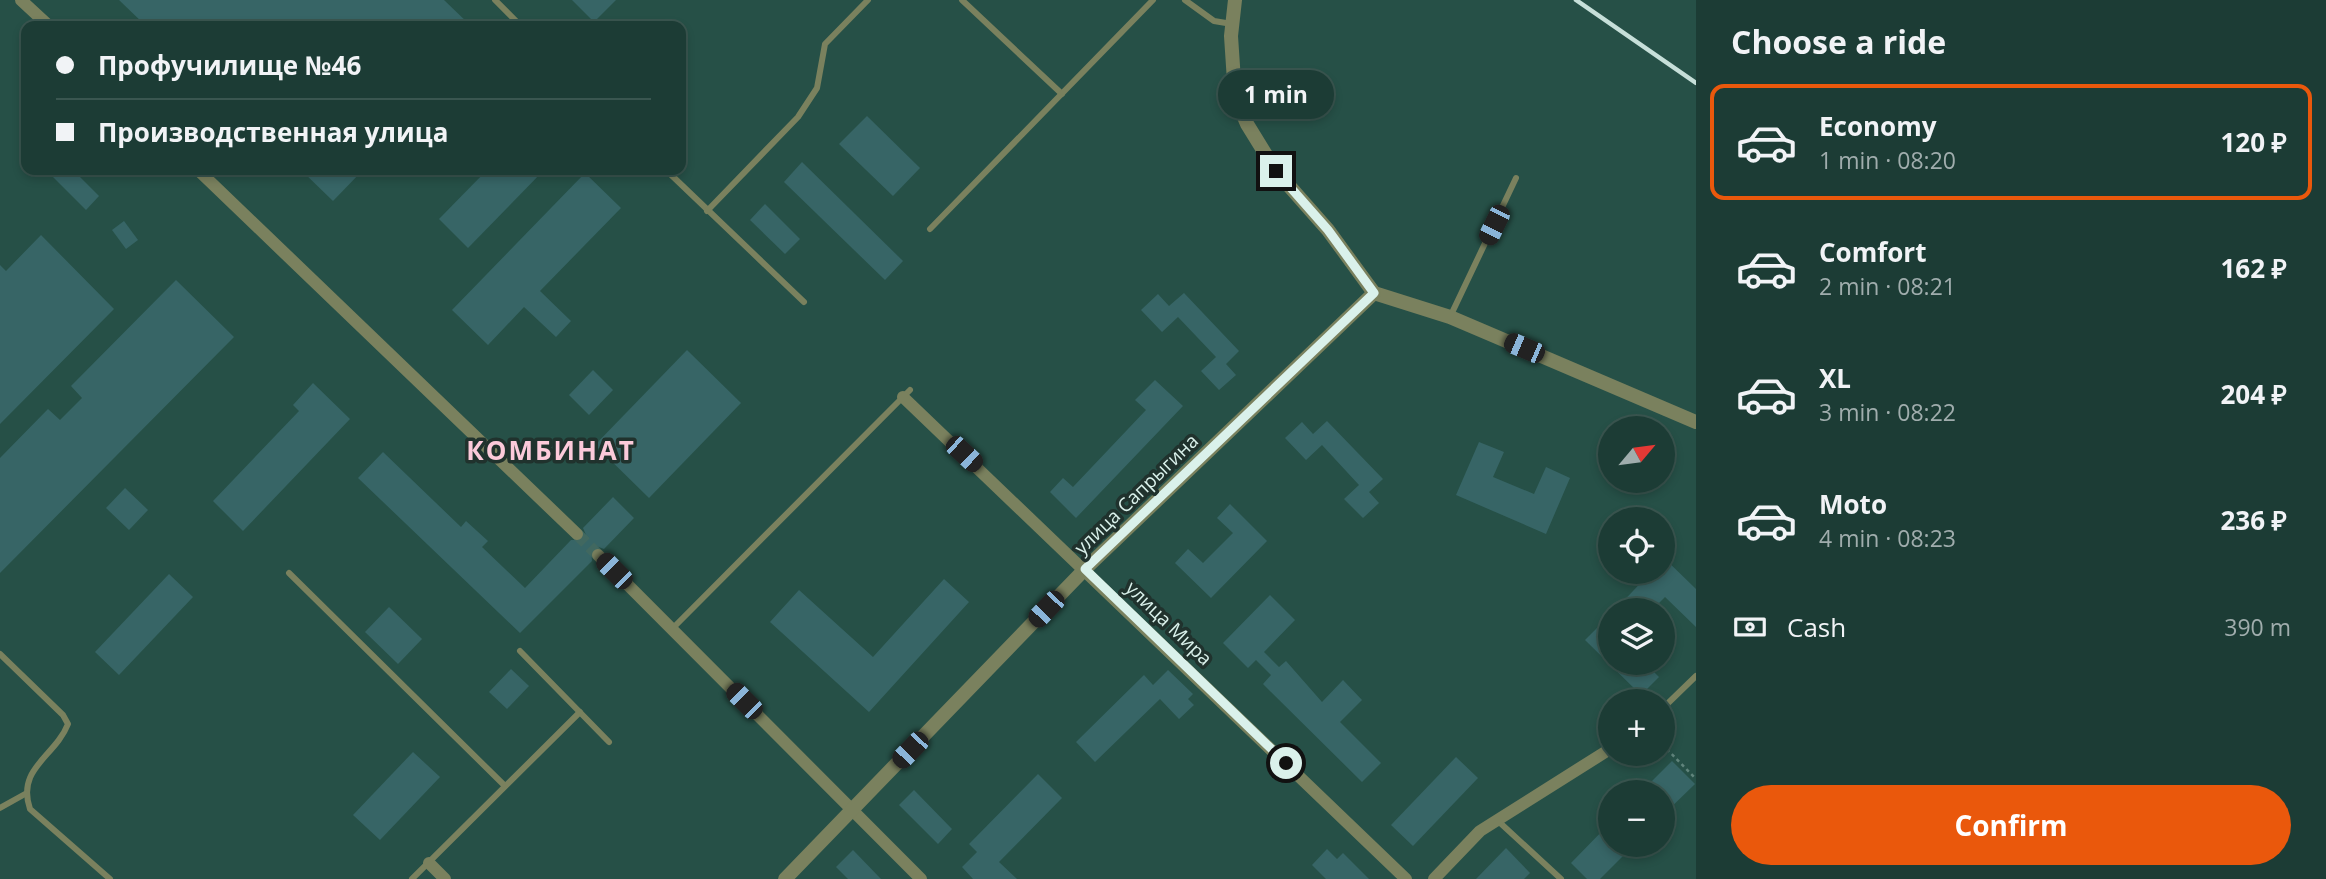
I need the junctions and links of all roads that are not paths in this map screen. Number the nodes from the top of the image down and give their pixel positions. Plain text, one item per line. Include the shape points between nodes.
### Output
1 (21, 0) edge
2 (495, 0) edge
3 (868, 0) edge
4 (961, 0) edge
5 (1153, 0) edge
6 (1185, 0) edge
7 (1235, 0) edge
8 (43, 21) edge
9 (516, 21) edge
10 (1232, 24) junction
11 (1062, 94) junction
12 (203, 175) edge
13 (671, 175) edge
14 (1516, 178) dead end
15 (707, 211) junction
16 (930, 229) dead end
17 (1374, 293) junction
18 (804, 302) dead end
19 (1450, 317) junction
20 (906, 393) joint
21 (1696, 422) edge
22 (577, 534) tunnel mouth
23 (598, 555) tunnel mouth
24 (1085, 569) junction
25 (289, 573) dead end
26 (672, 629) junction
27 (520, 651) dead end
28 (0, 654) edge
29 (1696, 676) edge
30 (1675, 696) edge
31 (580, 712) junction
32 (609, 742) dead end
33 (1598, 756) edge
34 (505, 786) junction
35 (25, 794) junction
36 (0, 808) edge
37 (852, 810) junction
38 (1497, 820) junction
39 (429, 863) junction
40 (110, 879) edge
41 (412, 879) edge
42 (445, 879) edge
43 (785, 879) edge
44 (921, 879) edge
45 (1406, 879) edge
46 (1434, 879) edge
47 (1561, 879) edge

1 - 8 street
2 - 9 lane
3 - 15 lane via 825,44 817,88 798,117
4 - 11 lane
5 - 11 lane
6 - 10 lane via 1214,21
7 - 10 street
10 - 17 street via 1235,96 1247,124 1276,171 1328,230
11 - 16 lane
12 - 22 street
13 - 15 lane
14 - 19 lane
15 - 18 lane
17 - 19 street
17 - 24 street, улица Сапрыгина
19 - 21 street
20 - 24 street, улица Мира
20 - 26 lane
23 - 26 street
24 - 37 street, улица Сапрыгина
24 - 45 street, улица Мира
25 - 34 lane
26 - 37 street
27 - 31 lane
28 - 35 lane via 68,724 64,736 28,778
29 - 30 lane
31 - 32 lane
31 - 34 lane
33 - 38 street
34 - 39 lane
35 - 36 lane
35 - 40 lane via 30,808
37 - 43 street, улица Сапрыгина
37 - 44 street
38 - 46 street via 1480,831
38 - 47 lane
39 - 41 lane
39 - 42 street

